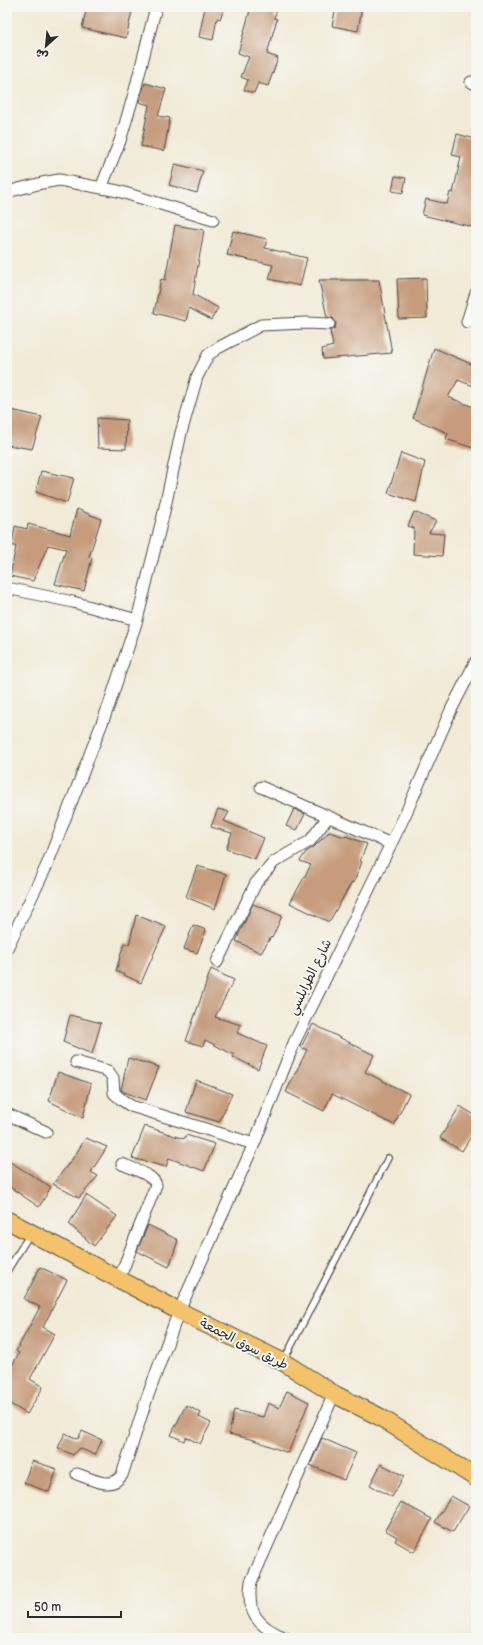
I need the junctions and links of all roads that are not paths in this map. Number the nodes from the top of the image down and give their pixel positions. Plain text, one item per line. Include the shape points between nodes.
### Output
1 (156, 7) edge
2 (101, 188) junction
3 (7, 192) edge
4 (214, 220) dead end
5 (476, 293) edge
6 (467, 322) dead end
7 (329, 324) dead end
8 (7, 588) edge
9 (137, 620) junction
10 (476, 661) edge
11 (473, 675) edge
12 (261, 787) dead end
13 (328, 817) junction
14 (391, 844) junction
15 (7, 948) edge
16 (217, 962) dead end
17 (76, 1062) dead end
18 (7, 1114) edge
19 (46, 1132) dead end
20 (254, 1144) junction
21 (388, 1158) dead end
22 (122, 1164) dead end
23 (7, 1220) edge
24 (31, 1233) junction
25 (7, 1271) edge
26 (119, 1279) junction
27 (179, 1311) junction
28 (282, 1362) junction
29 (334, 1394) junction
30 (77, 1474) dead end
31 (476, 1478) edge
32 (286, 1638) edge

1 - 2 street via 120,141
2 - 3 street via 59,180
2 - 4 street
5 - 6 street
7 - 9 street via 261,325 208,355 197,377 181,433
8 - 9 street via 73,602
9 - 15 street via 108,705 47,864
10 - 11 street, شارع الطرابلسي
11 - 14 street, شارع الطرابلسي via 451,710
12 - 13 street
13 - 14 street
13 - 16 street via 310,841 274,862 256,883
14 - 20 street, شارع الطرابلسي via 294,1043
17 - 20 street via 108,1071 114,1078 114,1093 131,1106
18 - 19 street
20 - 27 street, شارع الطرابلسي
21 - 28 lane
22 - 26 street via 151,1177 156,1185
23 - 24 main road, طريق سوق الجمعة
24 - 25 lane
24 - 26 main road, طريق سوق الجمعة
26 - 27 main road, طريق سوق الجمعة
27 - 28 main road, طريق سوق الجمعة
27 - 30 street, شارع الطرابلسي via 119,1480 105,1483
28 - 29 main road, طريق سوق الجمعة
29 - 31 main road, طريق سوق الجمعة via 380,1418
29 - 32 street via 251,1582 249,1593 257,1620 269,1631

